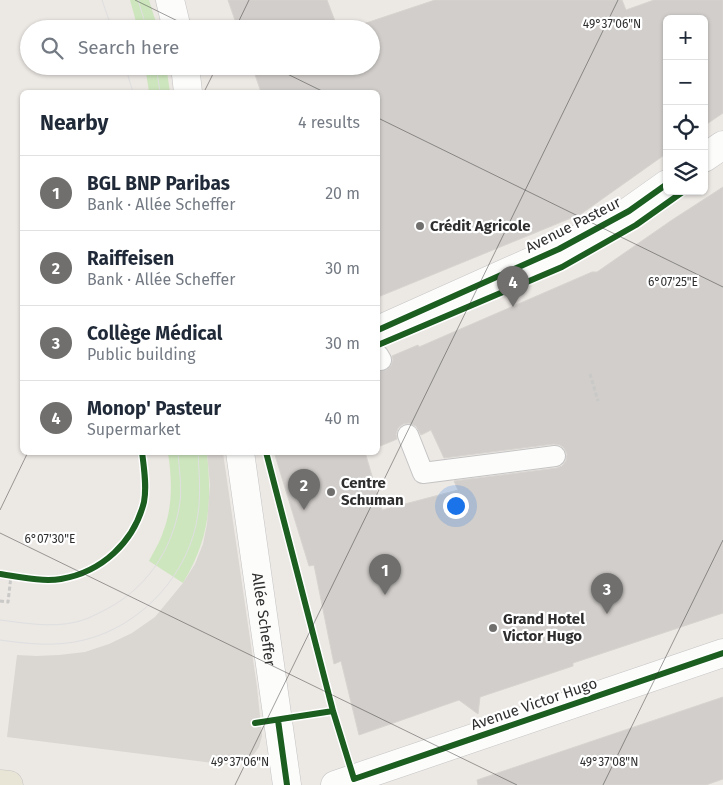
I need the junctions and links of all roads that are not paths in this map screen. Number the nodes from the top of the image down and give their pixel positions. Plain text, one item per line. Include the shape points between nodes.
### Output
1 (170, 0) edge
2 (175, 20) edge
3 (186, 75) edge
4 (188, 90) edge
5 (723, 145) edge
6 (708, 155) edge
7 (663, 187) edge
8 (380, 329) edge
9 (408, 435) dead end
10 (240, 455) edge
11 (555, 456) dead end
12 (723, 653) edge
13 (0, 784) edge
14 (9, 785) edge
15 (287, 785) edge
16 (335, 785) edge

1 - 2 street
3 - 4 street
5 - 6 street
7 - 8 street, Avenue Pasteur via 629,211 559,249
9 - 11 lane via 423,473
10 - 15 street, Allée Scheffer
12 - 16 street, Avenue Victor Hugo
13 - 14 main road

